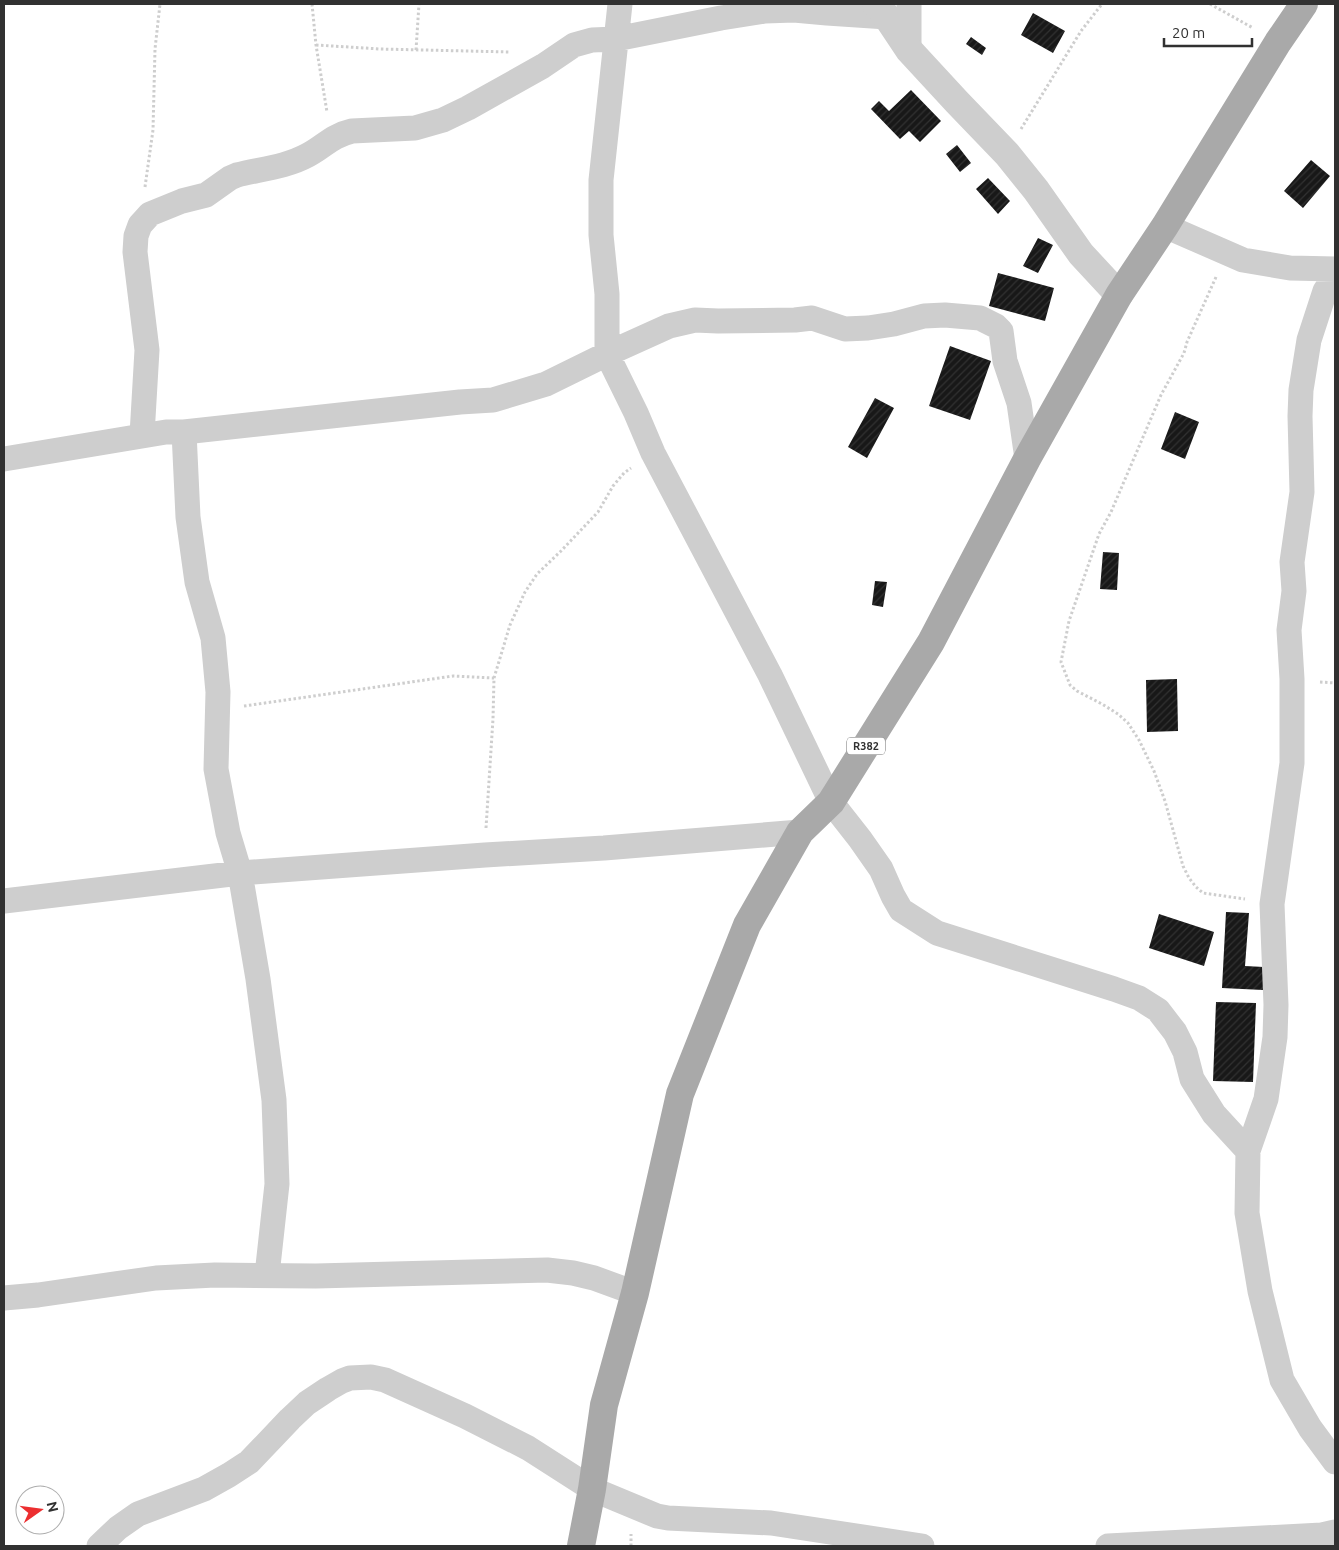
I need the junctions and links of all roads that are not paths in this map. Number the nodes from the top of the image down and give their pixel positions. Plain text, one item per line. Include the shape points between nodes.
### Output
1 (620, 4) edge
2 (1304, 4) edge
3 (891, 8) edge
4 (616, 39) junction
5 (1165, 226) junction
6 (1335, 269) edge
7 (1335, 276) edge
8 (1119, 295) junction
9 (607, 354) junction
10 (184, 432) junction
11 (142, 435) junction
12 (4, 459) edge
13 (1027, 459) junction
14 (831, 802) junction
15 (800, 832) junction
16 (240, 873) junction
17 (4, 901) edge
18 (1248, 1151) junction
19 (267, 1275) junction
20 (635, 1293) junction
21 (4, 1298) edge
22 (1335, 1462) edge
23 (592, 1489) junction
24 (1335, 1532) edge
25 (98, 1546) edge
26 (581, 1546) edge
27 (922, 1546) edge
28 (1108, 1546) edge

1 - 4 street
2 - 5 main road, R382
3 - 4 street via 827,13 765,11
3 - 8 street via 909,50 1007,154 1081,254
4 - 9 street via 600,180
4 - 11 street via 574,45 536,70 443,120 416,128 352,131 332,138 308,155 286,165 237,175 206,195 150,214 140,225 135,252 147,350
5 - 6 street via 1243,260 1290,268
5 - 8 main road, R382
7 - 18 street via 1324,291 1309,340 1301,390 1302,492 1292,562 1294,591 1289,630 1292,763 1272,904 1275,1037 1266,1099
8 - 13 main road, R382
9 - 10 street via 546,384 492,400
9 - 13 street via 669,326 695,320 812,318 846,329 894,324 924,316 980,318 1001,331 1005,361 1019,403
9 - 14 street via 652,453 770,675
10 - 11 street
10 - 16 street via 188,518 197,582 213,638 218,692 216,769 228,833
11 - 12 street
13 - 14 main road, R382 via 932,642
14 - 15 main road, R382
14 - 18 street via 880,869 901,910 912,918 936,933 1114,989 1139,998 1158,1010 1175,1032 1185,1052 1192,1079 1214,1114
15 - 16 street
15 - 20 main road, R382 via 747,925 680,1094
16 - 17 street
16 - 19 street via 274,1100 277,1184
18 - 22 street via 1247,1213 1260,1291 1282,1380 1310,1428
19 - 20 street via 547,1270 594,1278
19 - 21 street via 156,1278
20 - 23 main road, R382 via 604,1405
23 - 25 street via 528,1448 465,1416 385,1380 350,1378 328,1388 308,1403 249,1462 204,1489 138,1514
23 - 26 main road, R382
23 - 27 street via 668,1518 770,1524
24 - 28 street

